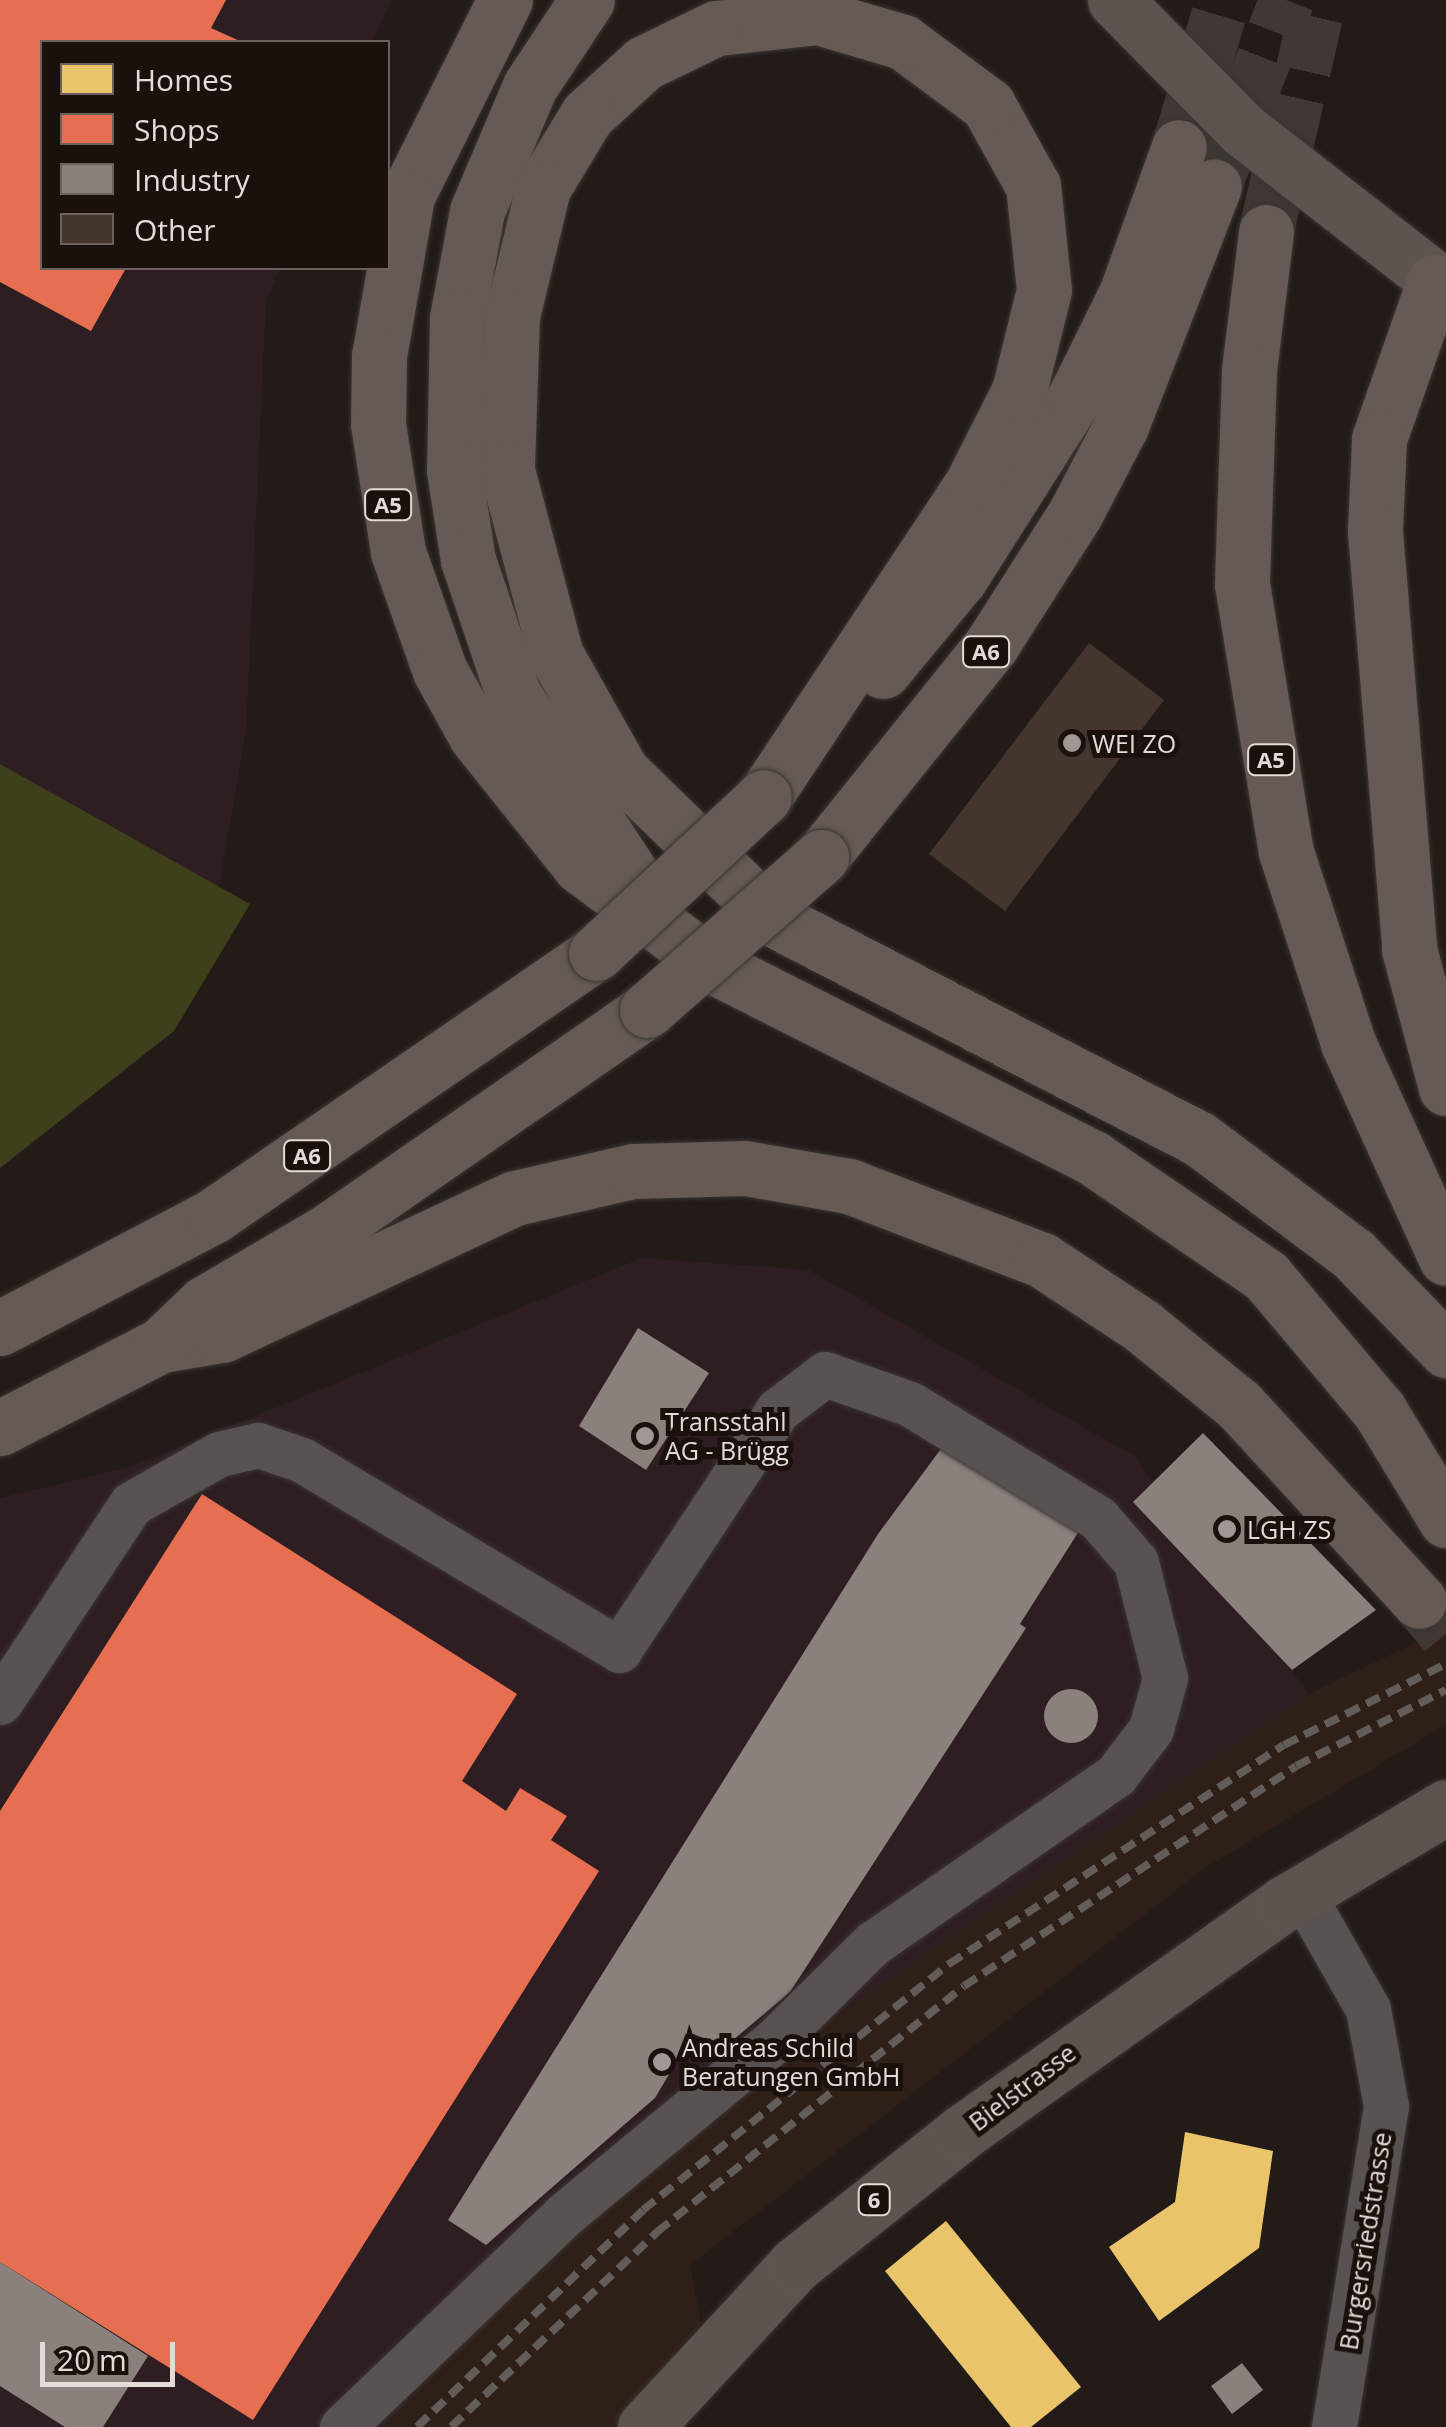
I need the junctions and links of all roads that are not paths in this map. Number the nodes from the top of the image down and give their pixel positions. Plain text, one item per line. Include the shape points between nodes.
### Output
1 (505, 0) edge
2 (587, 0) edge
3 (1115, 0) edge
4 (1266, 232) tunnel mouth
5 (390, 270) edge
6 (390, 270) edge
7 (1440, 285) edge
8 (764, 796) junction
9 (675, 934) junction
10 (1446, 1088) edge
11 (1446, 1258) edge
12 (0, 1328) edge
13 (161, 1346) junction
14 (1446, 1350) edge
15 (0, 1428) edge
16 (1446, 1520) edge
17 (1419, 1601) tunnel mouth
18 (0, 1702) edge
19 (1446, 1806) edge
20 (1302, 1893) junction
21 (342, 2427) edge
22 (645, 2427) edge
23 (1334, 2427) edge

1 - 5 highway, A5 via 427,142
2 - 9 highway, A5 via 530,86 477,212 455,337 454,470 468,560 513,694
3 - 7 main road via 1242,129
4 - 11 highway, A5 via 1249,371 1242,584 1286,852 1348,1043
6 - 9 highway, A5 via 379,356 387,502 424,632 476,736 580,866
7 - 10 highway via 1379,439 1374,531 1409,949
8 - 12 highway, A6, bridge via 596,953 213,1216
8 - 13 highway, A6, bridge via 960,578 1065,414 1196,166 1122,426 1076,512 992,644 822,857 647,1010 328,1231 204,1303
8 - 14 highway via 974,482 1019,392 1044,290 1033,186 988,106 903,42 818,16 716,28 644,63 587,115 543,188 512,316 507,452 517,526 556,655 622,772 773,920 1198,1138 1353,1254
9 - 16 highway, A5 via 750,989 1093,1158 1211,1233 1322,1336
13 - 15 highway, A6
13 - 17 highway via 222,1334 515,1198 633,1171 745,1168 849,1186 1042,1260 1142,1326 1239,1405
18 - 21 street via 131,1504 219,1454 258,1446 302,1460 619,1650 778,1410 825,1374 910,1404 1098,1518 1136,1562 1166,1678 1151,1728 1116,1775 874,1943 774,2041 564,2215
19 - 20 main road, Bielstrasse / 6
20 - 22 main road, Bielstrasse / 6 via 1065,2054 860,2211 744,2316
20 - 23 street, Burgersriedstrasse via 1368,2009 1386,2106

